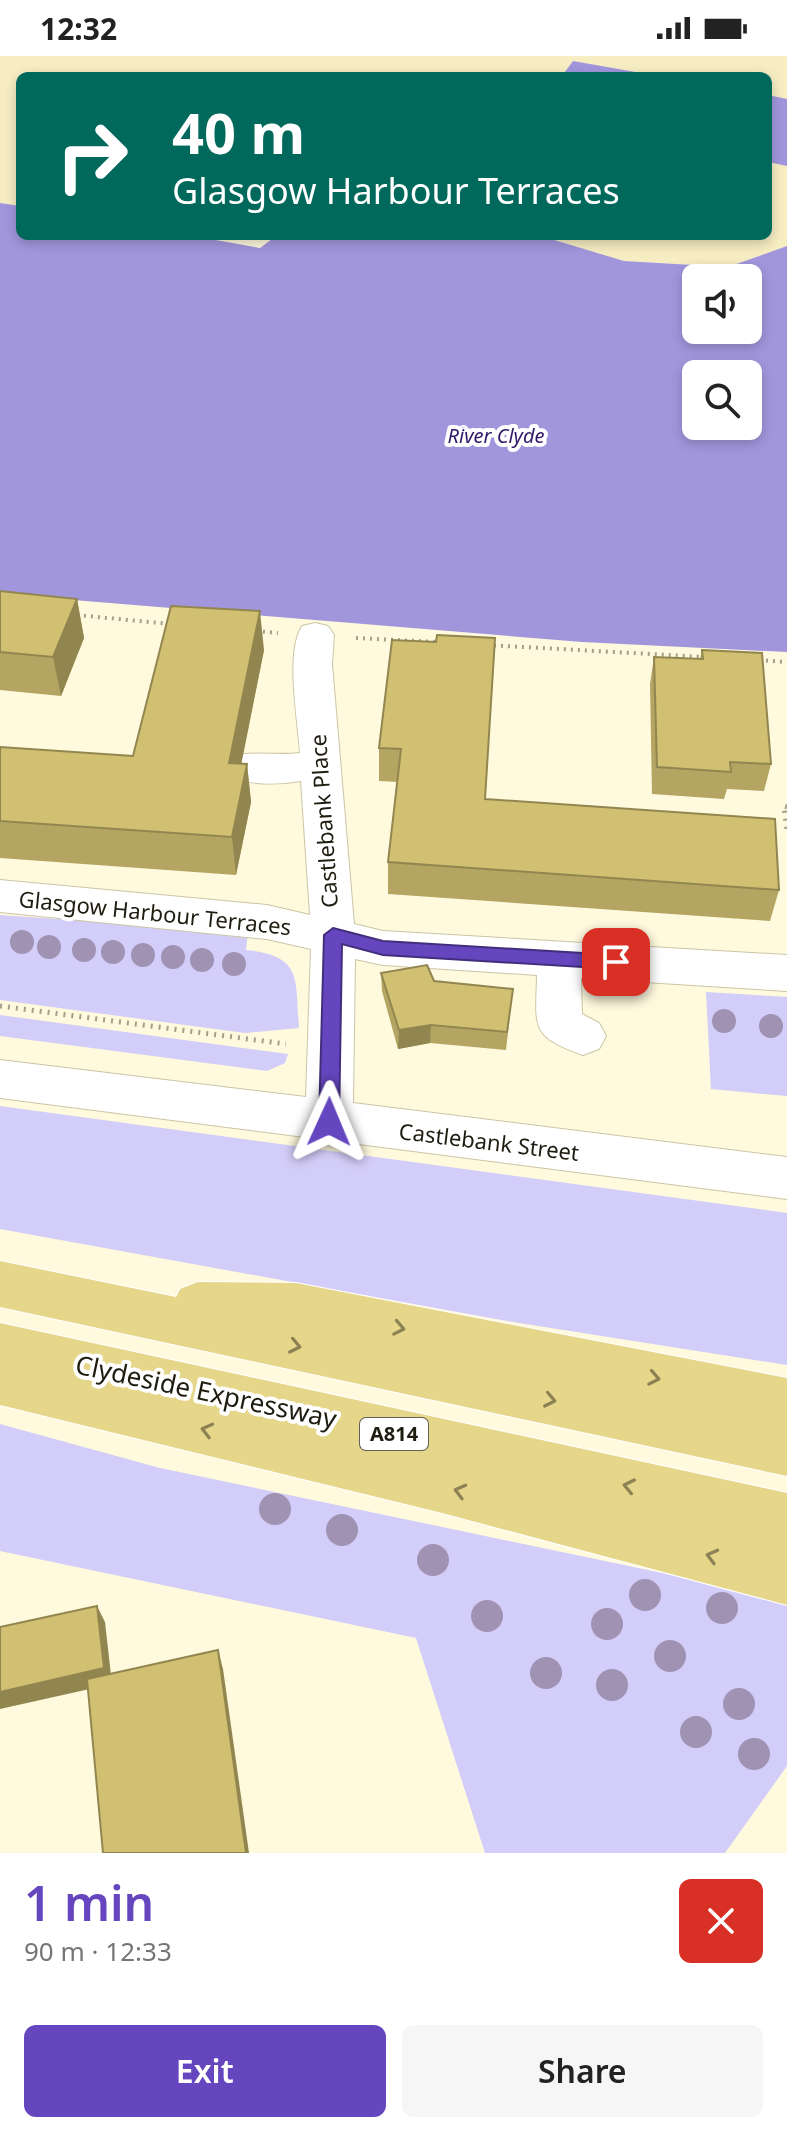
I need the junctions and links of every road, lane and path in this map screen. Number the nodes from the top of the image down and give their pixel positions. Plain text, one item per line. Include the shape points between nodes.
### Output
1 (62, 613) edge
2 (183, 625) edge
3 (242, 630) edge
4 (441, 643) edge
5 (473, 644) edge
6 (314, 650) junction
7 (708, 658) edge
8 (756, 660) edge
9 (787, 662) edge
10 (320, 764) junction
11 (241, 767) edge
12 (787, 807) edge
13 (787, 830) edge
14 (0, 896) edge
15 (333, 935) junction
16 (559, 958) junction
17 (787, 973) edge
18 (0, 1006) edge
19 (583, 1036) dead end
20 (330, 1053) junction
21 (0, 1079) edge
22 (329, 1122) junction
23 (787, 1178) edge
24 (0, 1284) edge
25 (99, 1305) junction
26 (0, 1347) edge
27 (0, 1380) edge
28 (787, 1404) edge
29 (787, 1450) edge
30 (787, 1521) edge
31 (787, 1576) edge

1 - 2 path
3 - 6 path
4 - 6 path
5 - 7 path
6 - 10 street, Castlebank Place
8 - 9 path
10 - 11 street via 278,770
10 - 15 street, Castlebank Place
12 - 13 path
14 - 15 street, Glasgow Harbour Terraces via 267,922
15 - 16 street, Glasgow Harbour Terraces via 383,948
15 - 20 street, Castlebank Place
16 - 17 street, Glasgow Harbour Terraces
16 - 19 street via 559,1024
18 - 20 path
20 - 22 street, Castlebank Place
21 - 22 street, Castlebank Street
22 - 23 street, Castlebank Street
24 - 25 main road
25 -> 28 main road via 296,1307
25 -> 29 main road
30 -> 26 main road, Clydeside Expressway / A814
31 -> 27 main road via 427,1482

